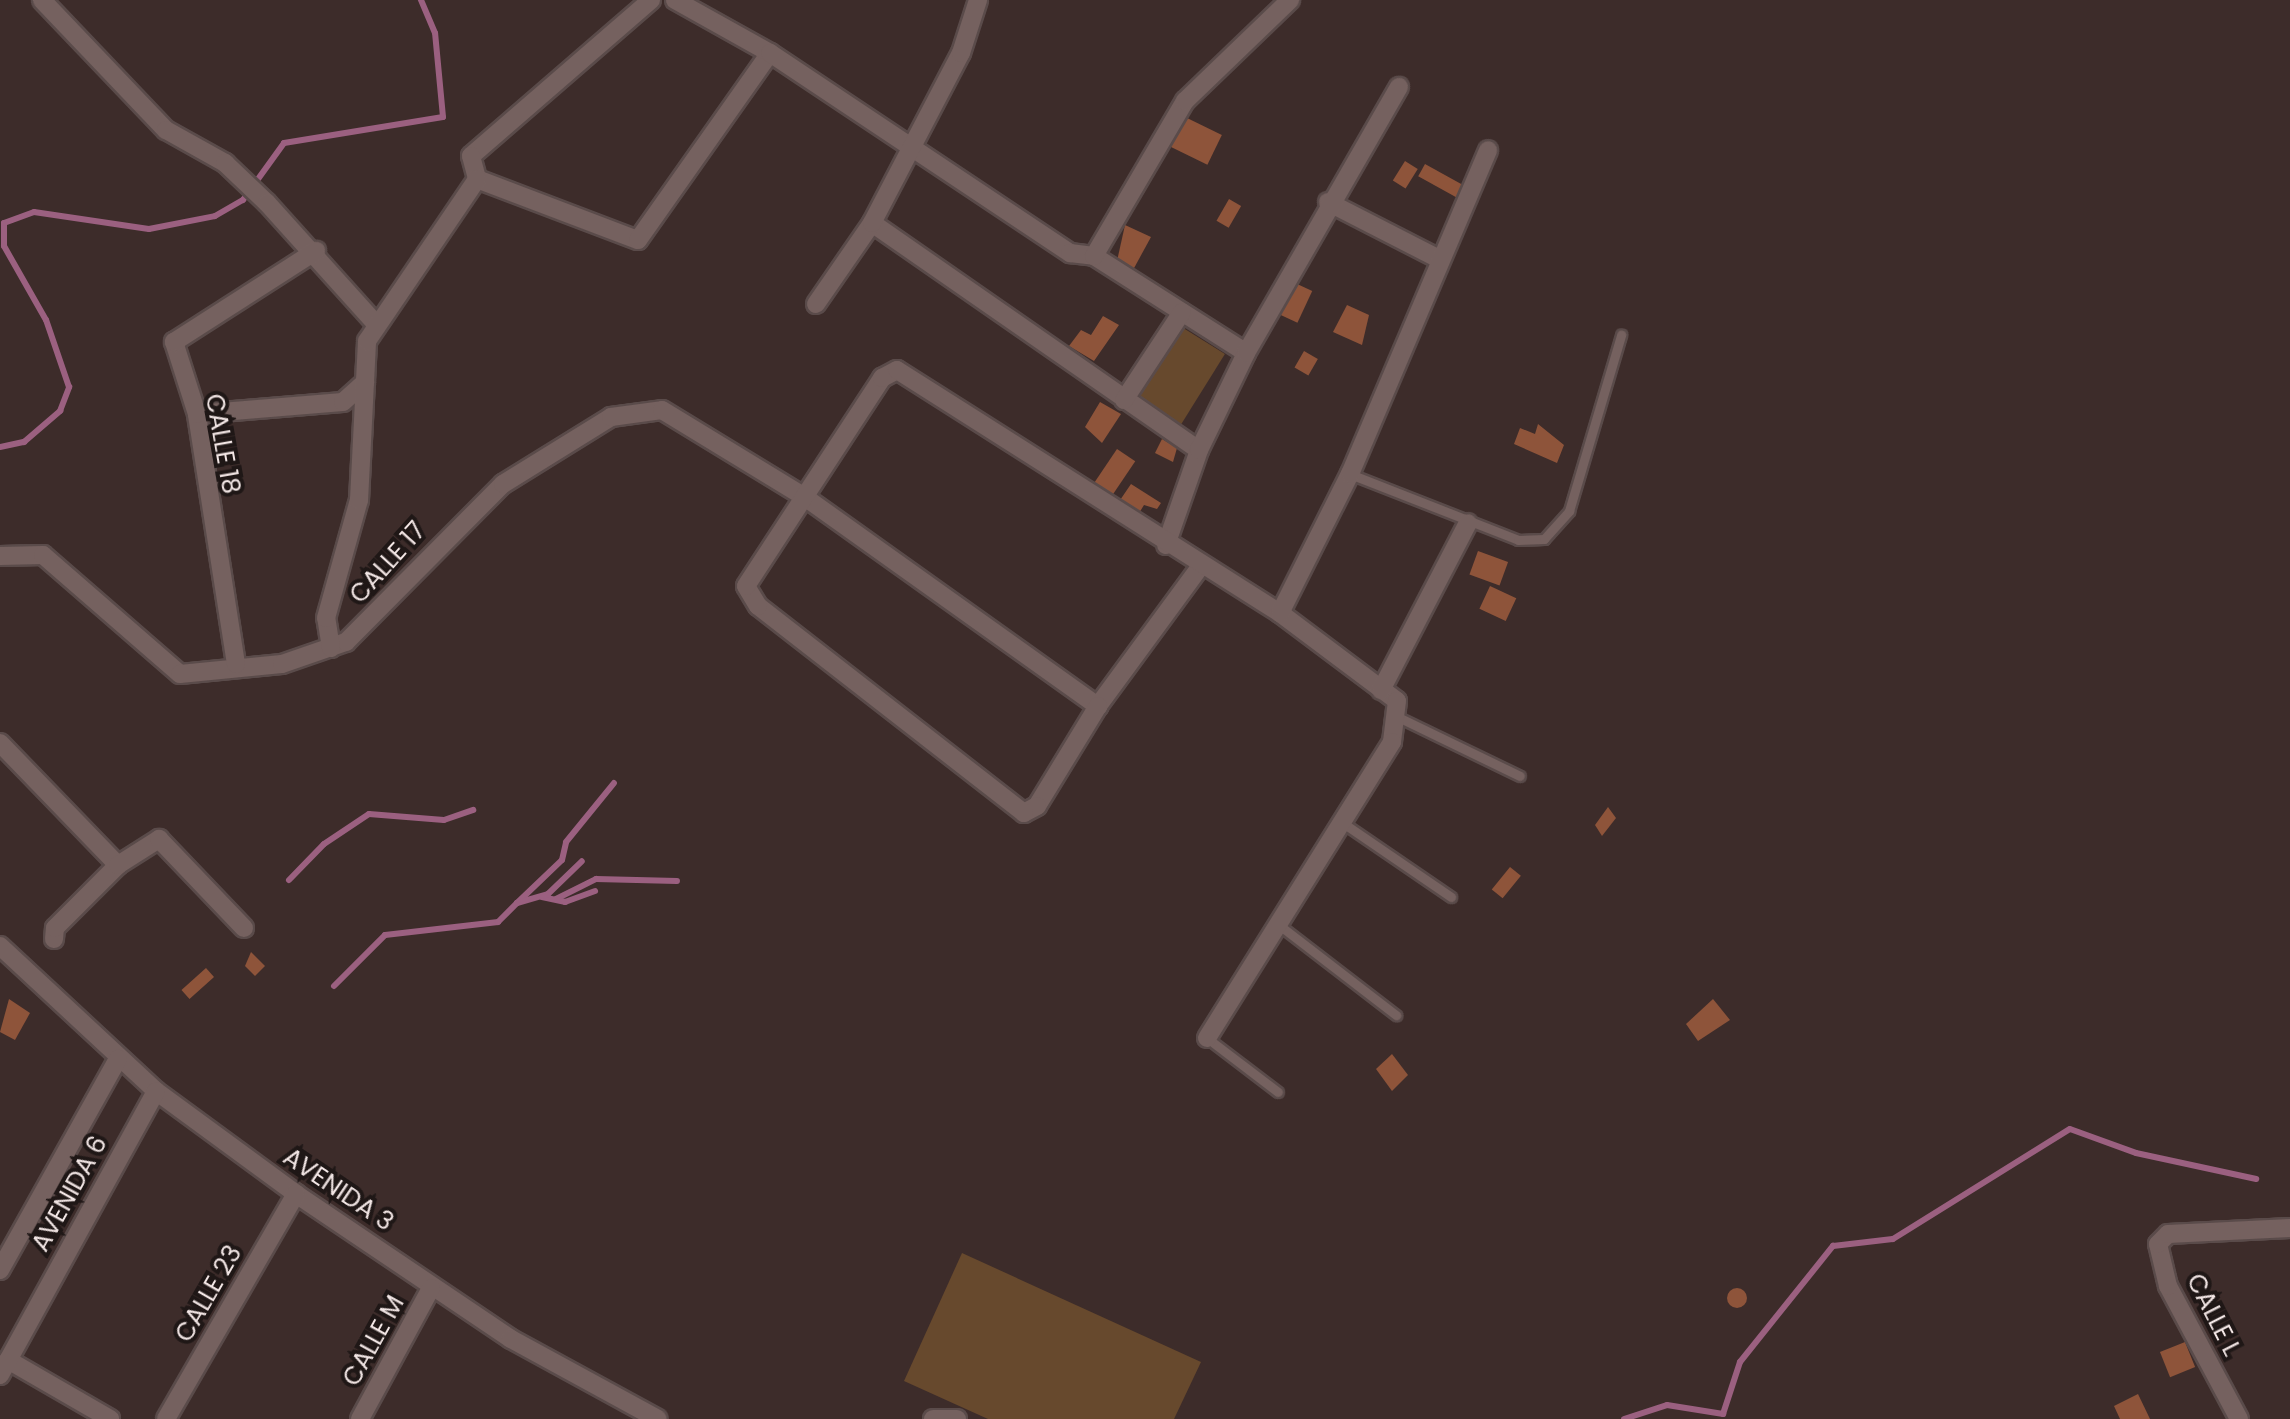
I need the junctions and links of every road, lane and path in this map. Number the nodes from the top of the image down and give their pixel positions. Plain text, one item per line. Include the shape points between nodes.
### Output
1 (42, 0) edge
2 (651, 0) edge
3 (675, 0) edge
4 (978, 0) edge
5 (1290, 0) edge
6 (770, 54) junction
7 (1399, 87) dead end
8 (912, 145) junction
9 (1488, 150) dead end
10 (477, 179) junction
11 (1328, 202) junction
12 (872, 223) junction
13 (316, 251) junction
14 (1094, 256) junction
15 (1437, 258) junction
16 (816, 304) dead end
17 (1182, 312) junction
18 (375, 323) junction
19 (1621, 335) dead end
20 (1246, 353) junction
21 (364, 382) junction
22 (1124, 400) junction
23 (197, 414) junction
24 (1199, 450) junction
25 (1350, 474) junction
26 (806, 498) junction
27 (1468, 523) junction
28 (1166, 545) junction
29 (0, 556) edge
30 (1200, 566) junction
31 (1280, 613) junction
32 (331, 648) junction
33 (236, 664) junction
34 (1381, 690) junction
35 (1098, 706) junction
36 (1400, 718) junction
37 (0, 743) edge
38 (1520, 776) dead end
39 (1343, 823) junction
40 (118, 866) junction
41 (1451, 897) dead end
42 (1278, 925) junction
43 (244, 928) dead end
44 (54, 939) dead end
45 (0, 946) edge
46 (0, 955) edge
47 (19, 962) junction
48 (1396, 1015) dead end
49 (1207, 1038) joint
50 (118, 1059) junction
51 (156, 1091) junction
52 (1278, 1092) dead end
53 (296, 1194) junction
54 (2290, 1228) edge
55 (0, 1270) edge
56 (432, 1288) junction
57 (4, 1368) edge
58 (110, 1419) edge
59 (166, 1419) edge
60 (360, 1419) edge
61 (658, 1419) edge
62 (933, 1419) edge
63 (957, 1419) edge
64 (2240, 1419) edge

1 - 13 street via 166,130 242,179
2 - 10 street via 471,156
3 - 6 street
4 - 8 street via 961,53
5 - 14 street via 1185,101
6 - 8 street
6 - 10 street via 638,240
7 - 11 street
8 - 12 street
8 - 14 street via 1070,253
9 - 15 street
10 - 18 street
11 - 15 street
11 - 20 street
12 - 16 street
12 - 22 street
13 - 18 street
13 - 23 street, CALLE 18 via 176,336
14 - 17 street
15 - 25 street
17 - 20 street
17 - 22 street
18 - 21 street
19 - 27 lane via 1558,531 1518,540
20 - 24 street
21 - 23 street via 342,402
21 - 32 street via 358,500 326,618
22 - 24 street
23 - 33 street, CALLE 18
24 - 28 street
25 - 27 lane
25 - 31 street
26 - 28 street via 882,378 897,370
26 - 32 street, CALLE 17 via 662,410 611,417 480,500 368,624
26 - 35 street, CALLE 17
26 - 35 street via 748,573 752,600 1006,803 1024,813 1037,806
27 - 34 street
28 - 30 street
29 - 33 street, CALLE 17 via 43,555 180,674
30 - 31 street
30 - 35 street
31 - 34 street
32 - 33 street, CALLE 17 via 282,664
34 - 36 street via 1397,700
36 - 38 lane
36 - 39 street
37 - 40 street
39 - 41 lane
39 - 42 street
40 - 43 street via 159,840
40 - 44 street via 55,928
42 - 48 lane
42 - 49 street
45 - 47 street, AVENIDA 3
46 - 47 street
47 - 50 street, AVENIDA 3
49 - 52 lane
50 - 51 street, AVENIDA 3
50 - 55 street
51 - 53 street, AVENIDA 3
51 - 57 street, AVENIDA 6
53 - 56 street, AVENIDA 3
53 - 59 street, CALLE 23
54 - 64 street, CALLE L via 2168,1234 2158,1244 2168,1286
56 - 60 street, CALLE M
56 - 61 street, AVENIDA 3
57 - 58 street
62 - 63 street

